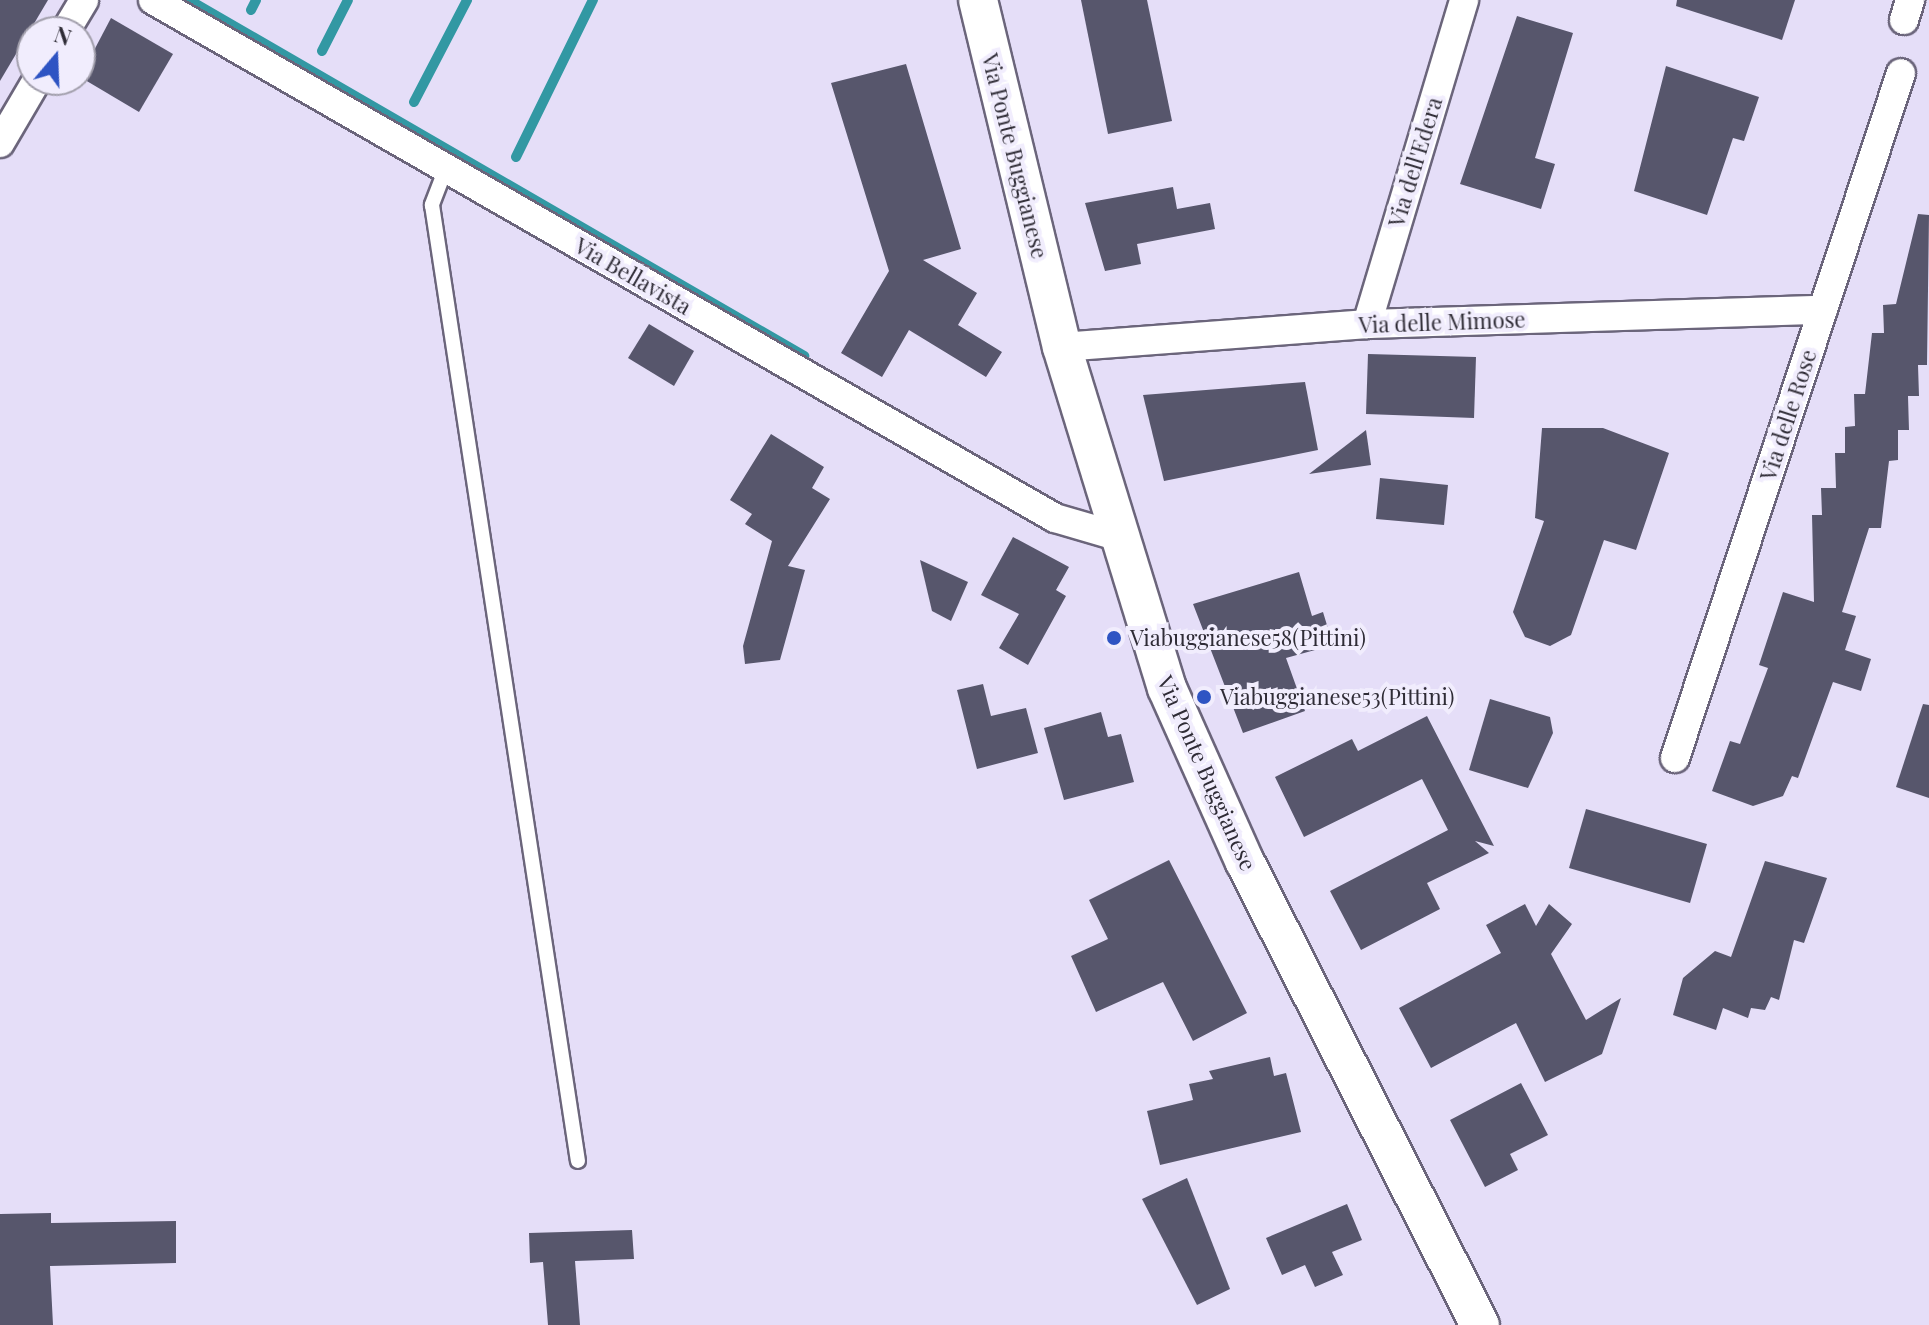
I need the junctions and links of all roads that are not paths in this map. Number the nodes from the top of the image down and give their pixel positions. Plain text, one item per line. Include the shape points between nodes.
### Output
1 (153, 0) edge
2 (978, 0) edge
3 (1464, 0) edge
4 (1901, 73) dead end
5 (28, 96) edge
6 (0, 143) edge
7 (446, 168) junction
8 (1823, 310) junction
9 (1367, 324) junction
10 (1062, 347) junction
11 (1120, 537) junction
12 (1675, 758) dead end
13 (578, 1161) dead end
14 (1480, 1325) edge

1 - 7 street, Via Bellavista
2 - 10 main road, Via Ponte Buggianese
3 - 9 street, Via dell'Edera
4 - 8 street, Via delle Rose
5 - 6 street
7 - 11 street, Via Bellavista via 1055,518
7 - 13 lane via 432,205
8 - 9 street, Via delle Mimose
8 - 12 street, Via delle Rose
9 - 10 street, Via delle Mimose
10 - 11 main road, Via Ponte Buggianese
11 - 14 main road, Via Ponte Buggianese via 1167,688 1239,848

